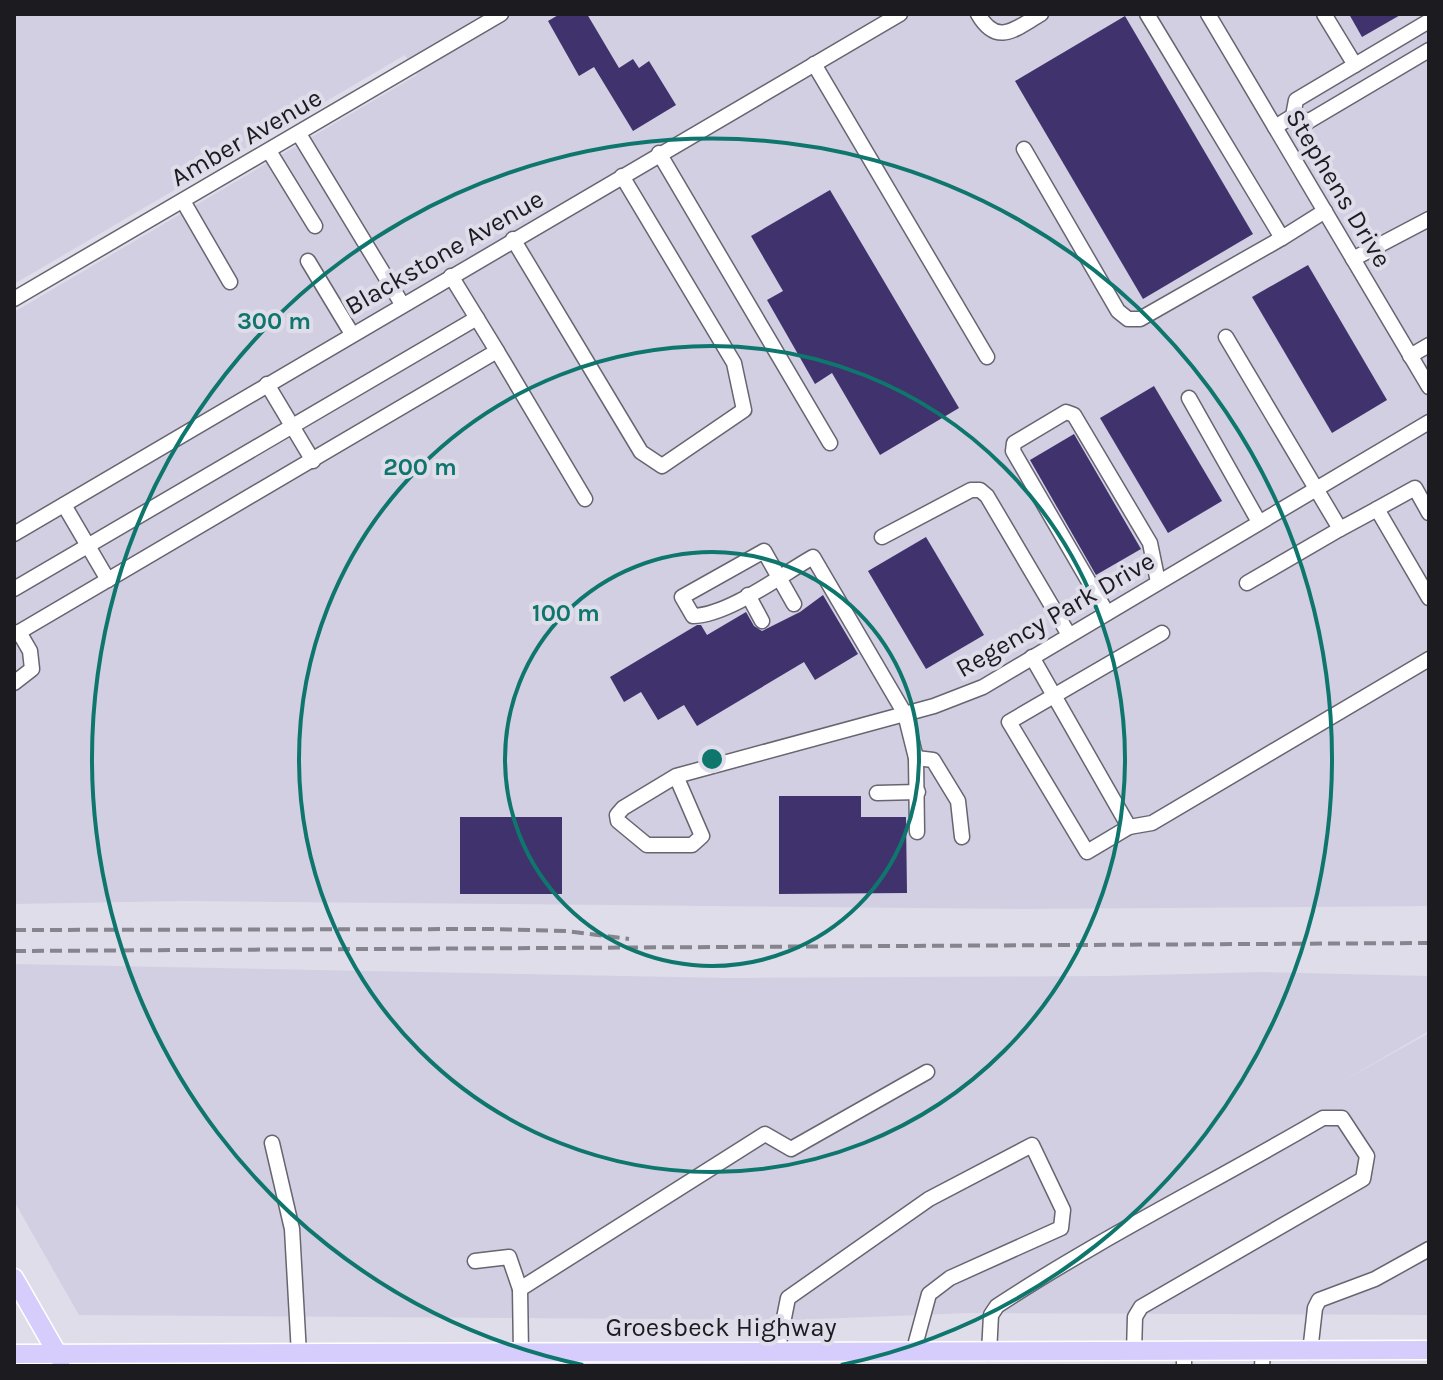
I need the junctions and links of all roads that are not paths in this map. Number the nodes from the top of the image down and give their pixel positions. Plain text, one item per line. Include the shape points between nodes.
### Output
1 (501, 14) edge
2 (900, 14) edge
3 (978, 14) edge
4 (1041, 14) edge
5 (1147, 14) edge
6 (1208, 14) edge
7 (1324, 14) edge
8 (1429, 21) edge
9 (1429, 50) edge
10 (814, 64) junction
11 (1349, 69) junction
12 (1357, 93) junction
13 (1293, 116) junction
14 (1275, 127) junction
15 (299, 134) junction
16 (1024, 149) dead end
17 (269, 151) junction
18 (659, 153) junction
19 (622, 176) junction
20 (183, 201) junction
21 (1325, 211) junction
22 (1429, 219) edge
23 (315, 226) dead end
24 (1282, 238) junction
25 (513, 239) junction
26 (1353, 259) junction
27 (308, 261) dead end
28 (451, 276) junction
29 (230, 282) dead end
30 (14, 299) edge
31 (402, 304) junction
32 (477, 318) junction
33 (352, 334) junction
34 (1226, 337) dead end
35 (1429, 345) edge
36 (497, 351) junction
37 (1410, 356) junction
38 (987, 357) dead end
39 (267, 384) junction
40 (1429, 387) edge
41 (1189, 398) dead end
42 (1429, 422) edge
43 (292, 427) junction
44 (830, 443) dead end
45 (313, 461) junction
46 (1317, 488) junction
47 (585, 499) dead end
48 (64, 505) junction
49 (1377, 509) junction
50 (1429, 513) edge
51 (1259, 522) junction
52 (1340, 529) junction
53 (14, 534) edge
54 (882, 537) dead end
55 (88, 546) junction
56 (778, 577) junction
57 (108, 580) junction
58 (1158, 582) junction
59 (1247, 583) dead end
60 (14, 589) edge
61 (748, 595) junction
62 (1429, 598) edge
63 (794, 604) dead end
64 (1107, 613) junction
65 (762, 621) dead end
66 (16, 633) edge
67 (1162, 633) dead end
68 (1069, 635) junction
69 (1032, 657) junction
70 (1429, 659) edge
71 (14, 683) edge
72 (1053, 695) junction
73 (905, 714) junction
74 (916, 758) junction
75 (676, 776) junction
76 (918, 792) junction
77 (877, 793) dead end
78 (1129, 827) junction
79 (917, 832) dead end
80 (962, 837) dead end
81 (927, 1072) dead end
82 (272, 1143) dead end
83 (1429, 1249) edge
84 (475, 1261) dead end
85 (14, 1278) edge
86 (520, 1289) junction
87 (1134, 1352) junction
88 (1310, 1352) junction
89 (777, 1353) junction
90 (913, 1353) junction
91 (989, 1353) junction
92 (14, 1354) edge
93 (299, 1354) junction
94 (1424, 1355) edge
95 (517, 1358) edge
96 (1071, 1359) edge
97 (1184, 1359) edge
98 (1263, 1359) edge
99 (61, 1360) edge
100 (401, 1360) edge
101 (610, 1360) edge
102 (701, 1360) edge

1 - 15 street, Amber Avenue
2 - 10 street, Blackstone Avenue
3 - 4 street via 996,33
5 - 24 street
6 - 14 street, Stephens Drive
7 - 11 street
8 - 11 street
9 - 12 street
10 - 18 street, Blackstone Avenue
10 - 38 street
11 - 12 street
11 - 13 street via 1296,100
12 - 13 street via 1309,121
13 - 14 street
14 - 21 street, Stephens Drive
15 - 17 street, Amber Avenue
15 - 31 street
16 - 24 street via 1118,311 1128,319 1140,319
17 - 20 street, Amber Avenue
17 - 23 street
18 - 19 street, Blackstone Avenue
18 - 44 street
19 - 25 street, Blackstone Avenue
19 - 25 street via 734,363 744,410 662,466 641,452
20 - 29 street
20 - 30 street, Amber Avenue
21 - 24 street
21 - 26 street, Stephens Drive
22 - 26 street
25 - 28 street, Blackstone Avenue
26 - 37 street, Stephens Drive
27 - 33 street
28 - 31 street, Blackstone Avenue
28 - 32 street
31 - 33 street, Blackstone Avenue
32 - 36 street
32 - 43 street
33 - 39 street, Blackstone Avenue
34 - 46 street
35 - 37 street
36 - 45 street
36 - 47 street
37 - 40 street, Stephens Drive
39 - 43 street
39 - 48 street, Blackstone Avenue
41 - 51 street
42 - 46 street, Regency Park Drive
43 - 45 street
43 - 55 street
45 - 57 street
46 - 51 street, Regency Park Drive
46 - 52 street
48 - 53 street, Blackstone Avenue
48 - 55 street
49 - 50 street via 1415,488
49 - 52 street
49 - 62 street
51 - 58 street, Regency Park Drive
52 - 59 street
54 - 68 street via 980,490
55 - 57 street
55 - 60 street
56 - 61 street
56 - 61 street via 764,551 682,597 693,616 707,616
56 - 63 street
56 - 73 street via 813,557
57 - 66 street
58 - 64 street, Regency Park Drive
58 - 64 street via 1144,532 1074,415 1066,412 1014,443 1013,451
61 - 65 street
64 - 68 street, Regency Park Drive
66 - 71 street via 30,651 32,669
67 - 72 street
68 - 69 street, Regency Park Drive
69 - 72 street
69 - 73 street, Regency Park Drive via 957,698
70 - 78 street via 1152,823
72 - 78 street
72 - 78 street via 1009,722 1087,852
73 - 74 street
73 - 75 street, Regency Park Drive
74 - 76 street
74 - 80 street via 933,760 958,801
75 - 75 street, Regency Park Drive via 617,815 647,845 692,845 702,836
76 - 77 street
76 - 79 street
81 - 86 street via 791,1149 765,1134
82 - 93 street via 292,1229
83 - 88 street via 1375,1279 1319,1300
84 - 86 street via 509,1257
85 - 99 main road
86 - 95 street
87 - 91 street via 1135,1317 1141,1307 1363,1179 1367,1156 1342,1118 1323,1118 1147,1214 997,1306 991,1315
87 - 96 main road, Groesbeck Highway
87 - 97 main road, Groesbeck Highway
88 - 94 main road, Groesbeck Highway
88 - 98 main road, Groesbeck Highway
89 - 90 main road, Groesbeck Highway
89 - 90 street via 788,1298 929,1199 1032,1145 1063,1210 1061,1228 950,1278 929,1294
89 - 102 main road, Groesbeck Highway
90 - 91 main road, Groesbeck Highway
91 - 96 main road, Groesbeck Highway
92 - 99 main road, Groesbeck Highway
93 - 99 main road, Groesbeck Highway
93 - 100 main road, Groesbeck Highway
95 - 100 main road, Groesbeck Highway
95 - 101 main road, Groesbeck Highway
97 - 98 main road, Groesbeck Highway
101 - 102 main road, Groesbeck Highway

